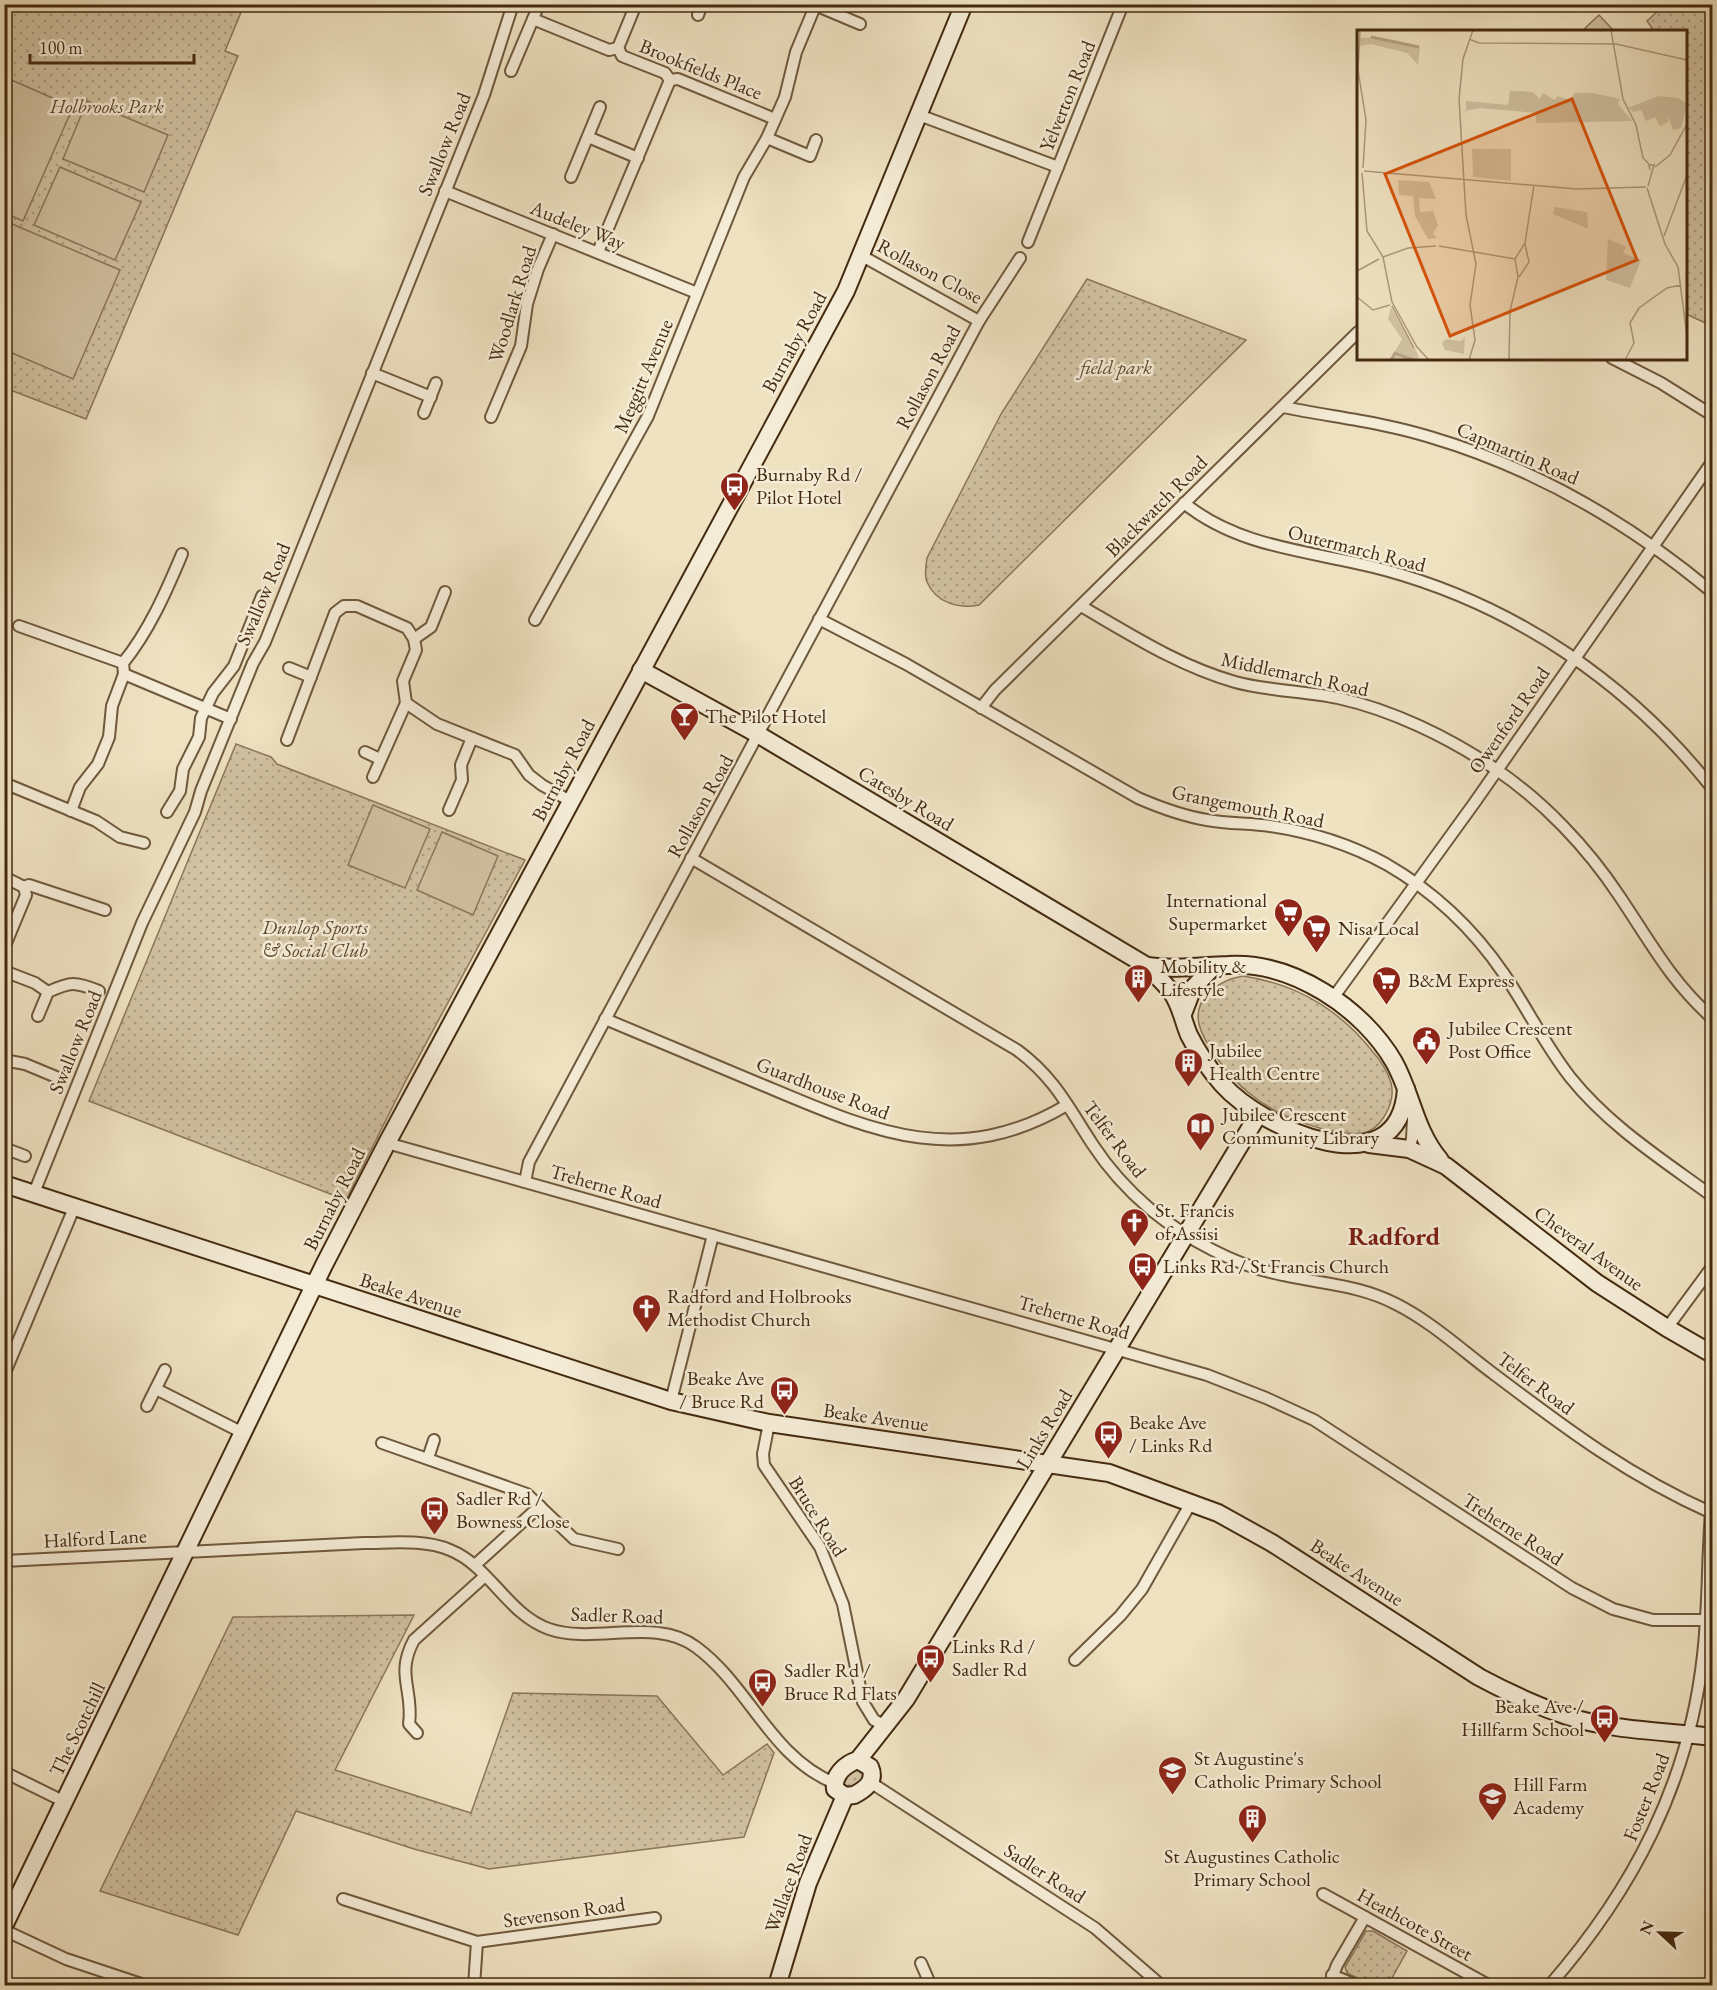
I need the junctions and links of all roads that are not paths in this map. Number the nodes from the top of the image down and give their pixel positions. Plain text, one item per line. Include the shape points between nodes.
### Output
1 (513, 4) edge
2 (539, 4) edge
3 (636, 4) edge
4 (964, 4) edge
5 (1123, 4) edge
6 (816, 5) edge
7 (533, 19) junction
8 (860, 24) dead end
9 (618, 48) junction
10 (511, 71) dead end
11 (670, 80) junction
12 (600, 107) dead end
13 (919, 115) junction
14 (775, 119) junction
15 (588, 137) junction
16 (767, 138) junction
17 (816, 140) dead end
18 (638, 158) junction
19 (1058, 167) junction
20 (571, 177) dead end
21 (445, 191) junction
22 (553, 234) junction
23 (1028, 242) dead end
24 (598, 252) junction
25 (862, 256) junction
26 (1020, 258) dead end
27 (697, 293) junction
28 (979, 321) junction
29 (1357, 334) edge
30 (1616, 360) edge
31 (372, 373) junction
32 (436, 383) dead end
33 (431, 397) junction
34 (1283, 407) junction
35 (424, 412) dead end
36 (1713, 415) edge
37 (491, 417) dead end
38 (1713, 462) edge
39 (1184, 503) junction
40 (1653, 545) junction
41 (182, 555) dead end
42 (445, 592) dead end
43 (1713, 592) edge
44 (262, 596) dead end
45 (1081, 606) junction
46 (819, 619) junction
47 (535, 620) dead end
48 (19, 626) dead end
49 (414, 639) junction
50 (1574, 658) junction
51 (124, 668) junction
52 (289, 668) dead end
53 (641, 670) junction
54 (311, 677) junction
55 (406, 703) junction
56 (206, 708) junction
57 (981, 708) junction
58 (231, 719) junction
59 (759, 735) junction
60 (472, 738) junction
61 (287, 740) dead end
62 (365, 752) dead end
63 (380, 759) junction
64 (1496, 769) junction
65 (373, 777) dead end
66 (4, 783) edge
67 (1713, 788) edge
68 (570, 801) junction
69 (449, 810) dead end
70 (71, 811) junction
71 (167, 812) dead end
72 (144, 843) dead end
73 (691, 858) junction
74 (4, 877) edge
75 (1415, 884) junction
76 (24, 887) junction
77 (105, 910) dead end
78 (4, 948) edge
79 (1146, 966) junction
80 (1212, 968) junction
81 (4, 971) edge
82 (99, 991) dead end
83 (48, 992) junction
84 (1333, 998) junction
85 (1183, 1014) junction
86 (38, 1016) dead end
87 (605, 1018) junction
88 (1713, 1018) edge
89 (4, 1060) edge
90 (61, 1079) dead end
91 (1406, 1089) junction
92 (1067, 1105) junction
93 (1412, 1109) junction
94 (1258, 1116) junction
95 (387, 1143) junction
96 (1362, 1144) junction
97 (4, 1148) edge
98 (1409, 1149) junction
99 (25, 1156) dead end
100 (1446, 1166) junction
101 (525, 1182) junction
102 (4, 1184) edge
103 (34, 1193) junction
104 (1713, 1196) edge
105 (74, 1208) junction
106 (713, 1235) junction
107 (1187, 1235) junction
108 (1713, 1267) edge
109 (315, 1284) junction
110 (1667, 1328) junction
111 (1118, 1348) junction
112 (1713, 1354) edge
113 (165, 1370) dead end
114 (4, 1375) edge
115 (156, 1389) junction
116 (671, 1401) junction
117 (147, 1406) dead end
118 (769, 1423) junction
119 (245, 1434) junction
120 (434, 1440) dead end
121 (382, 1443) dead end
122 (428, 1458) junction
123 (1048, 1464) junction
124 (1713, 1500) edge
125 (1192, 1501) junction
126 (540, 1506) junction
127 (1712, 1513) edge
128 (618, 1549) dead end
129 (187, 1550) junction
130 (4, 1561) edge
131 (475, 1565) junction
132 (485, 1576) junction
133 (1710, 1595) edge
134 (1706, 1620) junction
135 (1075, 1660) dead end
136 (886, 1726) junction
137 (417, 1733) dead end
138 (1687, 1734) junction
139 (1713, 1737) edge
140 (858, 1760) junction
141 (4, 1772) edge
142 (870, 1782) junction
143 (840, 1789) junction
144 (65, 1802) junction
145 (1323, 1894) dead end
146 (343, 1899) dead end
147 (1365, 1917) junction
148 (655, 1918) dead end
149 (4, 1928) edge
150 (477, 1942) junction
151 (921, 1962) dead end
152 (1331, 1980) edge
153 (1356, 1985) edge
154 (147, 1986) edge
155 (474, 1986) edge
156 (777, 1986) edge
157 (931, 1986) edge
158 (1162, 1986) edge
159 (1490, 1986) edge
160 (1549, 1986) edge

1 - 21 street, Swallow Road via 484,95
2 - 7 street
3 - 9 street
4 - 13 street, Burnaby Road
5 - 19 street, Yelverton Road
6 - 8 street, Meggitt Avenue
6 - 14 street, Meggitt Avenue
7 - 9 street, Brookfields Place via 609,50
7 - 10 street
9 - 11 street, Brookfields Place via 621,56 665,73
11 - 14 street, Brookfields Place via 678,79
11 - 18 street
12 - 15 street
13 - 19 street, Yelverton Road
13 - 25 street, Burnaby Road
14 - 16 street, Meggitt Avenue
15 - 18 street
15 - 20 street
16 - 17 street via 810,156
16 - 27 street, Meggitt Avenue via 744,177
18 - 24 street
19 - 23 street, Yelverton Road
21 - 22 street, Audeley Way
21 - 31 street, Swallow Road
22 - 24 street, Audeley Way
22 - 37 street, Woodlark Road via 527,304 521,346
24 - 27 street, Audeley Way
25 - 28 street, Rollason Close
25 - 53 street, Burnaby Road
26 - 28 street, Rollason Close
27 - 47 street, Meggitt Avenue via 648,416
28 - 46 street, Rollason Road
29 - 34 street, Blackwatch Road
30 - 36 street
31 - 33 street
31 - 58 street, Swallow Road
32 - 33 street
33 - 35 street
34 - 39 street, Blackwatch Road
34 - 40 street, Capmartin Road via 1381,425 1472,450 1575,496
38 - 40 street, Owenford Road
39 - 45 street, Blackwatch Road
39 - 50 street, Outermarch Road via 1209,521 1250,538 1385,569 1441,588 1511,620
40 - 43 street, Capmartin Road
40 - 50 street, Owenford Road
41 - 51 street via 166,594
42 - 49 street via 431,627
44 - 56 street via 234,666
45 - 57 street, Blackwatch Road
45 - 64 street, Middlemarch Road via 1184,664 1237,682 1353,702 1442,737
46 - 57 street, Grangemouth Road
46 - 59 street, Rollason Road
48 - 51 street
49 - 54 street via 407,628 357,606 344,606 335,613
49 - 55 street via 416,650 403,681
50 - 64 street, Owenford Road
50 - 67 street, Outermarch Road via 1611,684 1662,730
51 - 56 street
51 - 70 street via 112,706 109,737
52 - 54 street
53 - 59 street, Catesby Road
53 - 68 street, Burnaby Road
54 - 61 street
55 - 60 street via 437,724
55 - 63 street
56 - 58 street
56 - 71 street via 185,764 180,791
57 - 75 street, Grangemouth Road via 1162,809 1326,839 1364,854
58 - 103 street, Swallow Road via 195,812 142,923
59 - 73 street, Rollason Road
59 - 79 street, Catesby Road
60 - 68 street via 515,755 529,775
60 - 69 street via 461,765 462,780
62 - 63 street
63 - 65 street
64 - 75 street, Owenford Road
64 - 88 street, Middlemarch Road via 1569,832 1620,896 1674,980
66 - 70 street
68 - 95 street, Burnaby Road
70 - 72 street via 120,837
73 - 87 street, Rollason Road
73 - 92 street, Telfer Road via 1017,1050 1050,1078
74 - 76 street
75 - 84 street, Owenford Road
75 - 104 street, Grangemouth Road via 1452,913 1481,943 1546,1044 1599,1108
76 - 77 street via 29,885
76 - 78 street via 26,895
79 - 80 street, Catesby Road via 1175,970
79 - 85 street, Catesby Road via 1172,992
80 - 84 street via 1251,966 1285,974
80 - 85 street via 1193,988
81 - 83 street
82 - 83 street via 74,982
83 - 86 street
84 - 91 street via 1354,1014 1388,1052
85 - 94 street via 1200,1055 1223,1085
87 - 92 street, Guardhouse Road via 849,1122 904,1136 967,1140 1012,1130
87 - 101 street, Rollason Road via 529,1162
89 - 90 street
91 - 93 street, Cheveral Avenue
91 - 96 street via 1405,1106 1398,1122 1390,1132
92 - 107 street, Telfer Road via 1115,1173 1151,1209
93 - 98 street via 1414,1126
93 - 100 street, Cheveral Avenue via 1430,1149
94 - 96 street via 1317,1139
94 - 107 street, Links Road
95 - 101 street, Treherne Road
95 - 109 street, Burnaby Road
96 - 98 street, Cheveral Avenue
97 - 99 street
98 - 100 street, Cheveral Avenue
100 - 110 street, Cheveral Avenue via 1597,1283
101 - 106 street, Treherne Road
102 - 103 street, Beake Avenue
103 - 105 street, Beake Avenue
105 - 109 street, Beake Avenue
105 - 114 street
106 - 111 street, Treherne Road
106 - 116 street
107 - 111 street, Links Road
107 - 127 street, Telfer Road via 1261,1270 1343,1285 1398,1305 1627,1471
108 - 110 street
109 - 116 street, Beake Avenue
109 - 119 street, Burnaby Road
110 - 112 street, Cheveral Avenue
111 - 123 street, Links Road
111 - 134 street, Treherne Road via 1207,1375 1314,1420 1562,1582 1613,1609 1653,1620
113 - 115 street
115 - 117 street
115 - 119 street
116 - 118 street, Beake Avenue
118 - 123 street, Beake Avenue
118 - 136 street, Bruce Road via 764,1465 802,1518 829,1566 850,1633 863,1702 874,1720
119 - 129 street, Burnaby Road
120 - 122 street
121 - 122 street
122 - 126 street via 527,1494
123 - 125 street, Beake Avenue via 1108,1473
123 - 136 street, Links Road
124 - 127 street, Foster Road
125 - 135 street via 1142,1589
125 - 138 street, Beake Avenue via 1272,1543 1511,1694 1579,1719
126 - 128 street via 574,1539
126 - 131 street
127 - 133 street, Foster Road
129 - 130 street, Halford Lane
129 - 131 street, Sadler Road via 407,1543 445,1548
129 - 144 street, The Scotchill
131 - 132 street, Sadler Road
132 - 137 street via 414,1640 404,1669 411,1709 406,1727
132 - 143 street, Sadler Road via 516,1608 547,1628 572,1633 666,1634 693,1644 713,1662 800,1765
133 - 134 street, Foster Road
134 - 138 street, Foster Road
136 - 140 street, Links Road
138 - 139 street, Beake Avenue
138 - 160 street, Foster Road via 1668,1799 1634,1871 1597,1928
140 - 142 street via 870,1767
140 - 143 street via 845,1766
141 - 144 street
142 - 143 street via 859,1793
142 - 158 street, Sadler Road via 1095,1928
143 - 156 street, Wallace Road
144 - 149 street, The Scotchill
145 - 147 street, Heathcote Street
146 - 150 street, Stevenson Road
147 - 152 street
147 - 159 street, Heathcote Street
148 - 150 street, Stevenson Road
149 - 154 street via 66,1959
150 - 155 street
151 - 157 street
152 - 153 street

